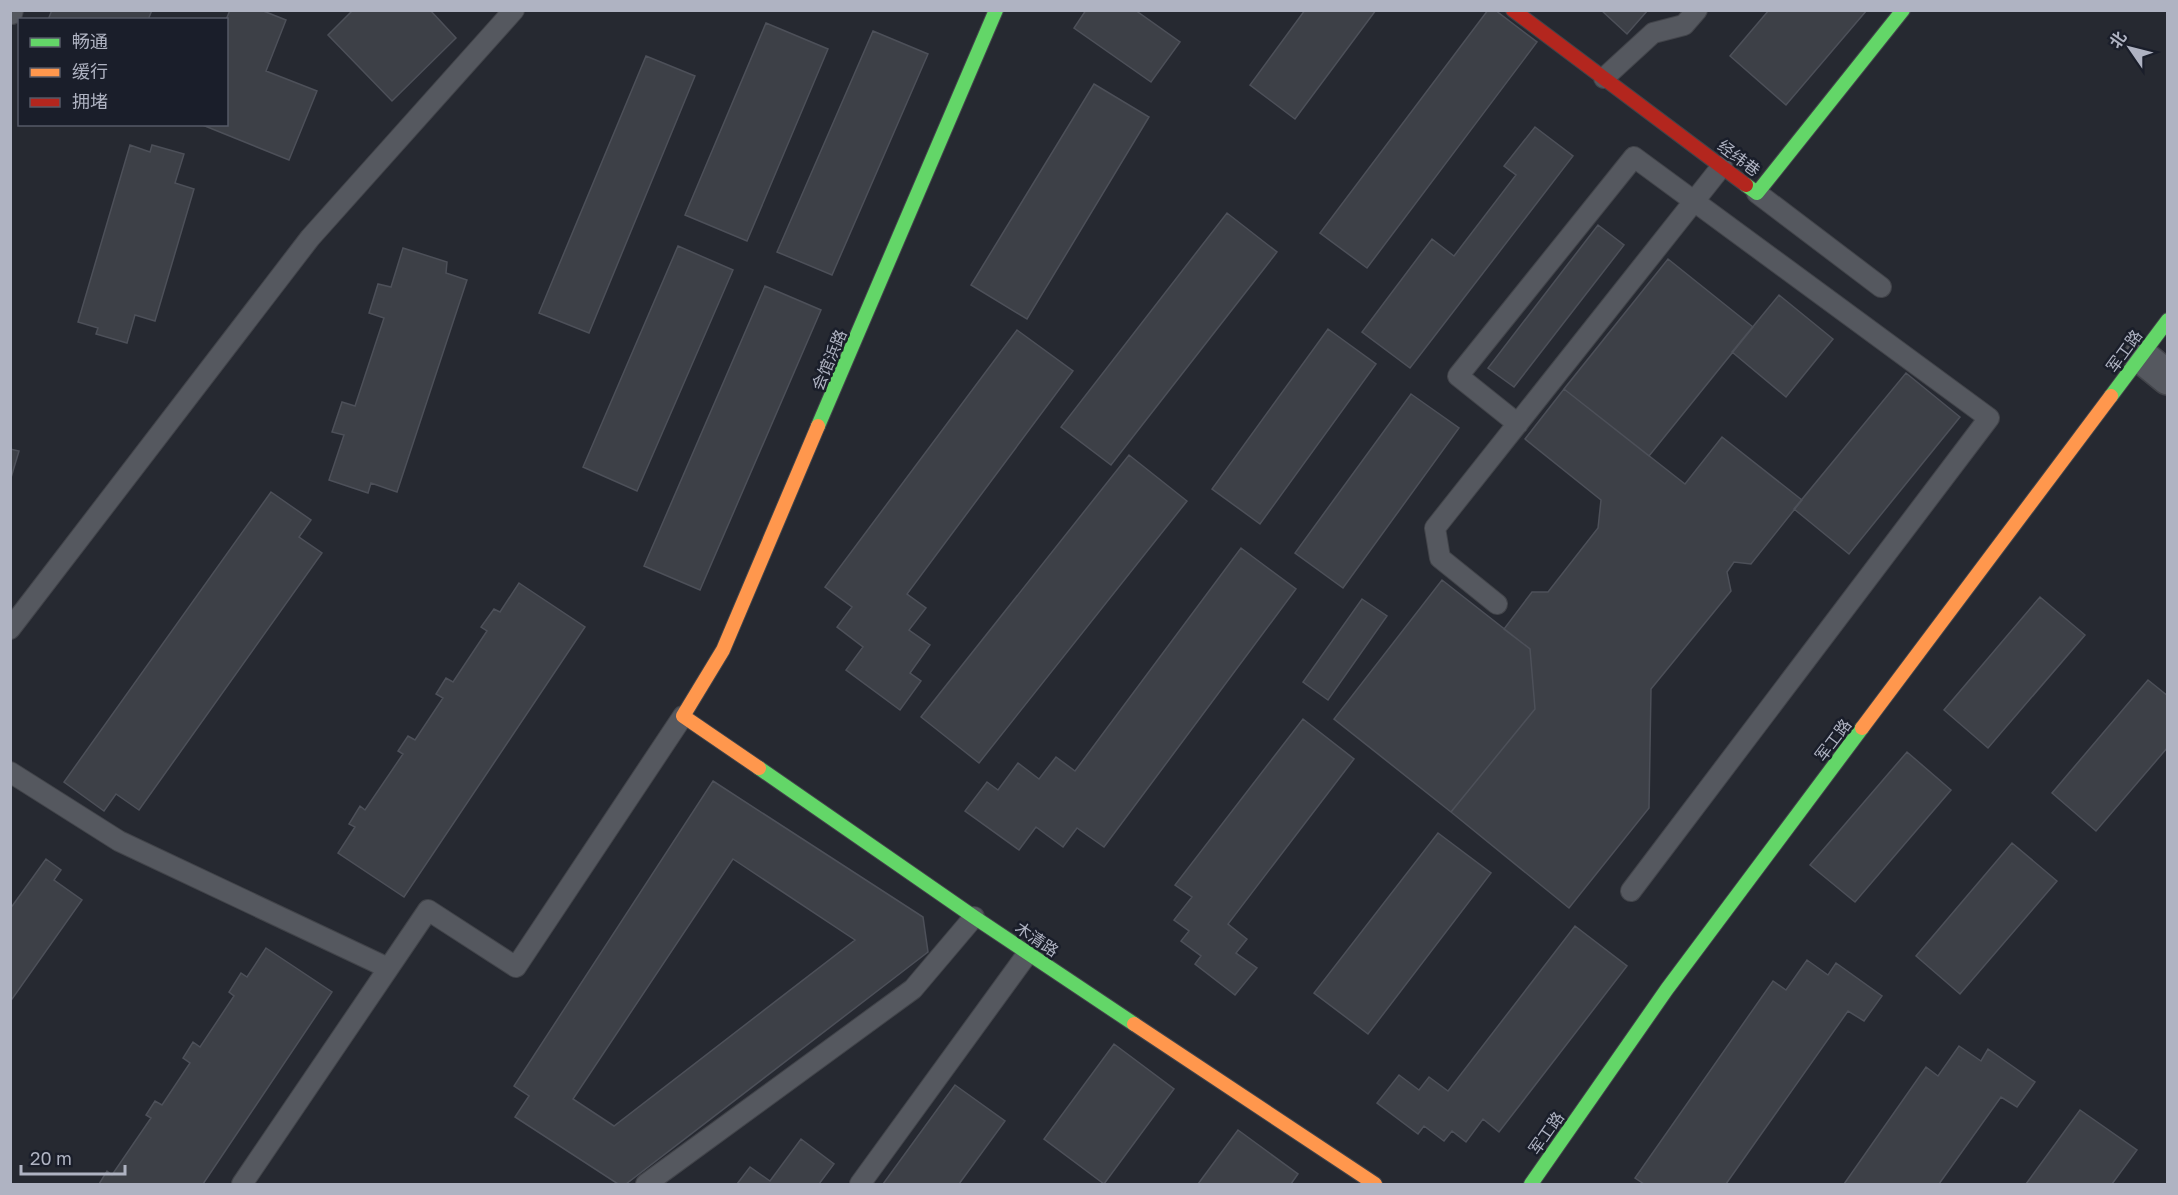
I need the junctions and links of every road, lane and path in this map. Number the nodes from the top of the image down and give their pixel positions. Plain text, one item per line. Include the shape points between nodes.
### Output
1 (514, 10) edge
2 (996, 10) edge
3 (1513, 10) edge
4 (1697, 10) edge
5 (1903, 10) edge
6 (1604, 78) junction
7 (1722, 166) junction
8 (1757, 193) junction
9 (1694, 201) junction
10 (1881, 287) dead end
11 (2168, 320) edge
12 (2141, 356) junction
13 (2168, 378) edge
14 (1518, 424) junction
15 (1497, 604) dead end
16 (10, 629) edge
17 (683, 717) junction
18 (10, 772) edge
19 (1631, 891) dead end
20 (974, 916) junction
21 (1028, 953) junction
22 (388, 968) junction
23 (242, 1185) edge
24 (646, 1185) edge
25 (860, 1185) edge
26 (1375, 1185) edge
27 (1531, 1185) edge

1 - 16 lane via 310,238
2 - 17 street, 会馆浜路 via 723,650
3 - 6 street, 经纬巷
4 - 6 lane via 1684,25 1653,33
5 - 8 street, 经纬巷
6 - 7 street, 经纬巷
7 - 8 street, 经纬巷
7 - 9 lane
8 - 10 lane
9 - 14 lane
9 - 14 lane via 1634,157 1458,376
9 - 19 lane via 1989,418
11 - 12 street, 军工路
12 - 13 street
12 - 27 street, 军工路 via 1667,989
14 - 15 lane via 1435,528 1440,558
17 - 20 street, 木清路
17 - 22 lane via 516,967 428,910
18 - 22 lane via 119,841
20 - 21 street, 木清路
20 - 24 lane via 913,989
21 - 25 lane
21 - 26 street, 木清路
22 - 23 lane

